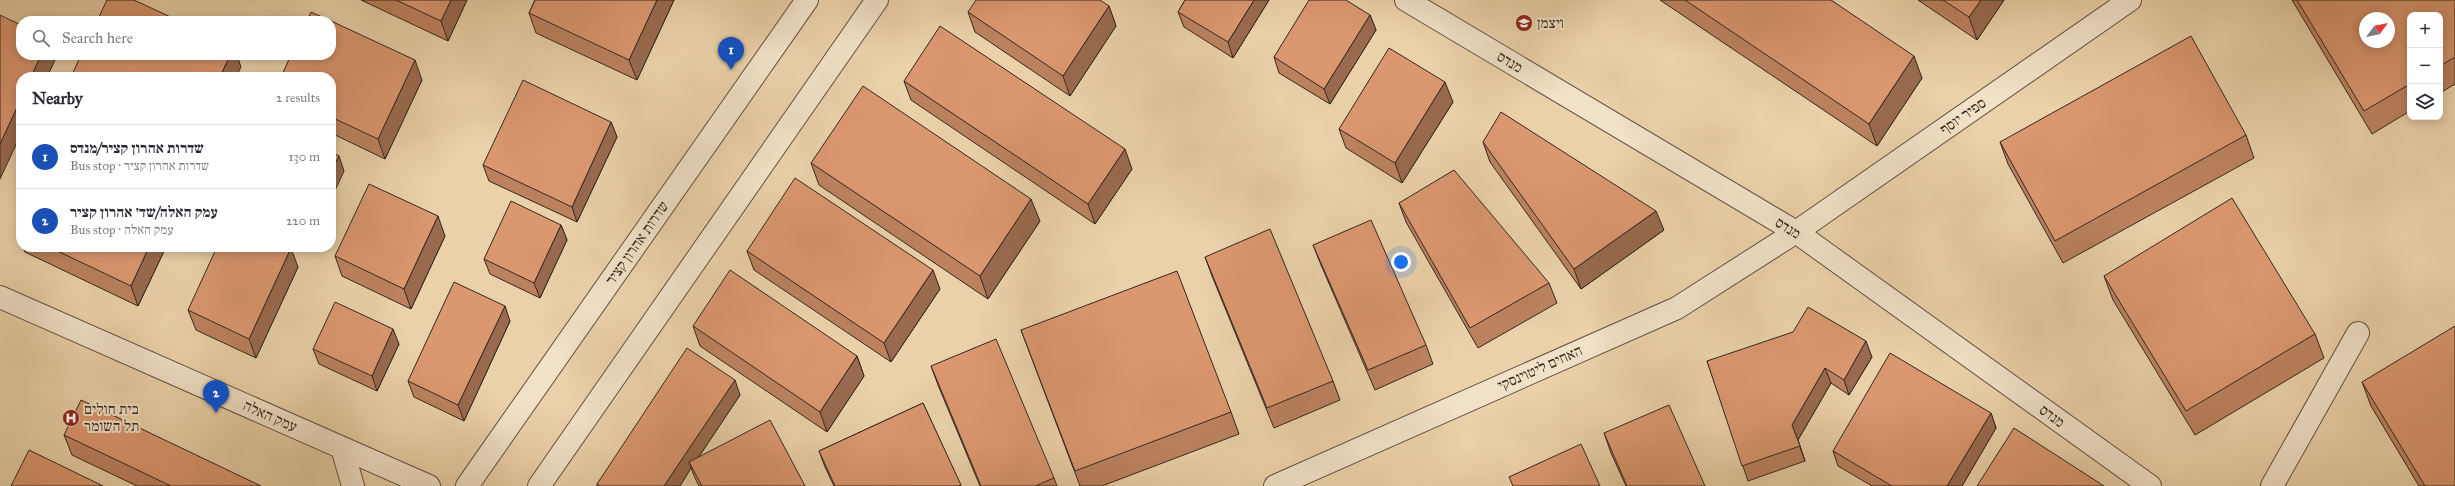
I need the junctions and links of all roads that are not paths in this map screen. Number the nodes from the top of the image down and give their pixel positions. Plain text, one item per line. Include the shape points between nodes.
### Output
1 (807, 0) edge
2 (877, 0) edge
3 (1406, 0) edge
4 (2130, 0) edge
5 (1796, 232) junction
6 (0, 298) edge
7 (2358, 333) dead end
8 (342, 448) junction
9 (353, 486) edge
10 (429, 486) edge
11 (467, 486) edge
12 (539, 486) edge
13 (1275, 486) edge
14 (2150, 486) edge
15 (2272, 486) edge

1 - 11 street, שדרות אהרון קציר
2 - 12 street
3 - 5 street, מנדס
4 - 5 street, ספיר יוסף
5 - 13 street, האחים ליטוינסקי via 1678,308
5 - 14 street, מנדס
6 - 8 street, עמק האלה
7 - 15 street
8 - 9 street
8 - 10 street, עמק האלה

